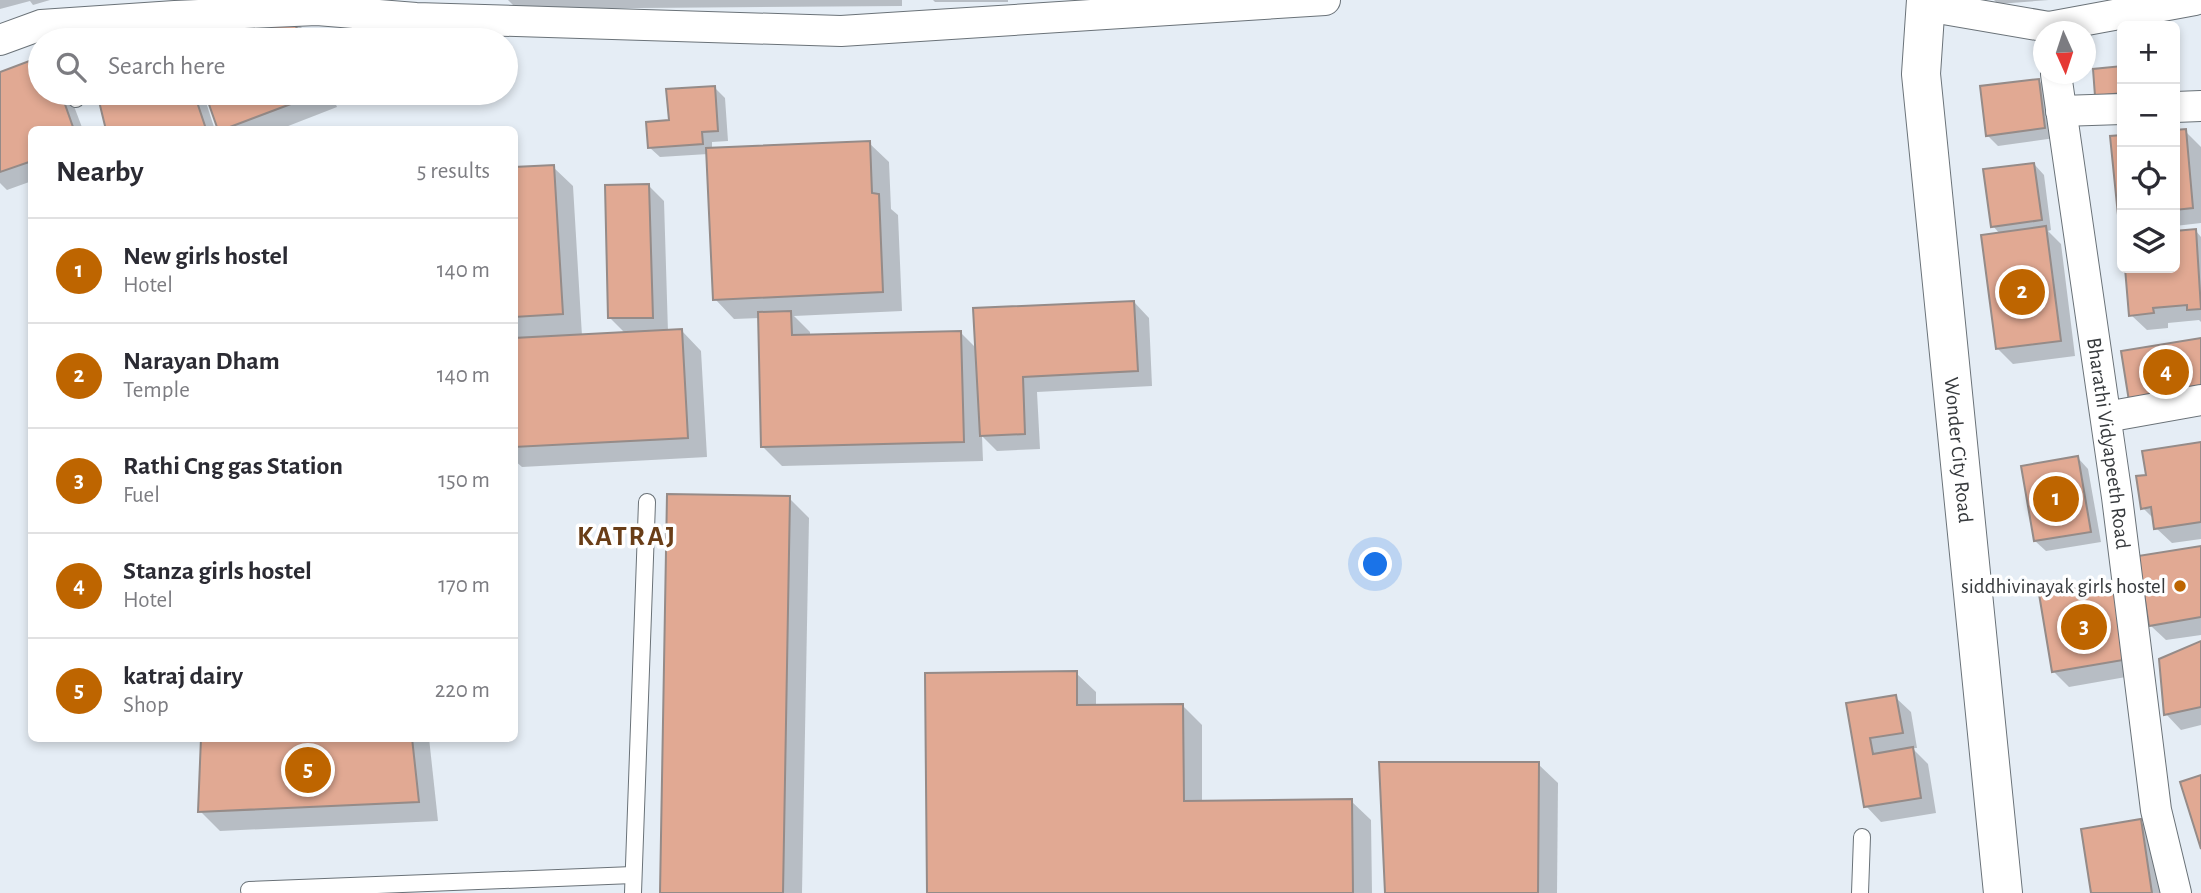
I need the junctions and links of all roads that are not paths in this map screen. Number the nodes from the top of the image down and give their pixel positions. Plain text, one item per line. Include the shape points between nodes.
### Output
1 (1325, 0) edge
2 (2195, 0) edge
3 (1926, 3) edge
4 (415, 9) edge
5 (2090, 21) edge
6 (2033, 25) edge
7 (78, 28) edge
8 (28, 35) edge
9 (0, 40) edge
10 (2057, 84) edge
11 (2201, 106) edge
12 (2180, 107) edge
13 (2117, 108) edge
14 (2061, 111) junction
15 (2201, 400) edge
16 (2106, 417) junction
17 (647, 502) dead end
18 (1862, 837) dead end
19 (633, 875) junction
20 (249, 890) dead end
21 (633, 893) edge
22 (1860, 893) edge
23 (2003, 893) edge
24 (2176, 893) edge

1 - 4 street via 841,31
2 - 5 street
3 - 6 street
3 - 23 street, Wonder City Road via 1922,74
4 - 7 street via 175,16
8 - 9 street
10 - 14 street, Bharathi Vidyapeeth Road
11 - 12 street
13 - 14 street
14 - 16 street, Bharathi Vidyapeeth Road
15 - 16 street
16 - 24 street, Bharathi Vidyapeeth Road via 2156,810
17 - 19 lane
18 - 22 lane
19 - 20 lane
19 - 21 lane

